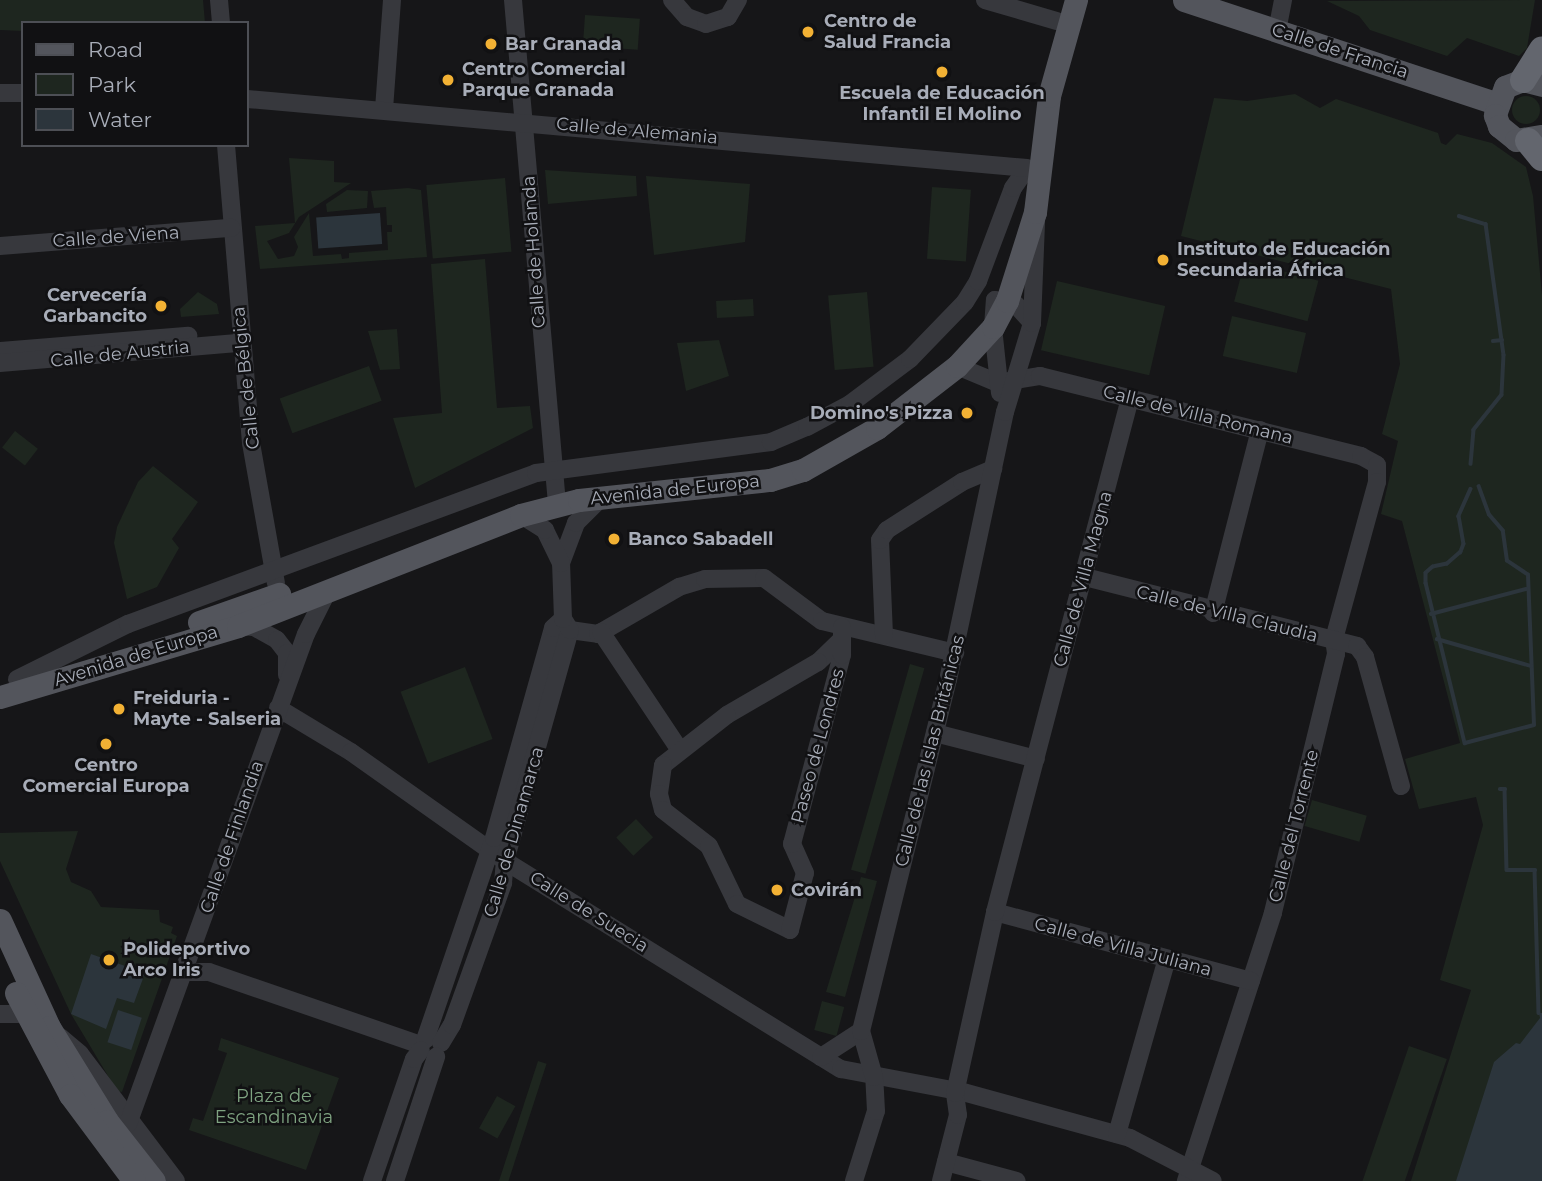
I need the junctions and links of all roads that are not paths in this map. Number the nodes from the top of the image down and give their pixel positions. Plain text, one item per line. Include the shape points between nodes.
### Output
1 (219, 0) edge
2 (392, 0) edge
3 (513, 0) edge
4 (673, 0) edge
5 (738, 0) edge
6 (985, 0) edge
7 (1066, 0) edge
8 (1076, 0) edge
9 (1184, 0) edge
10 (1283, 0) edge
11 (221, 21) edge
12 (1057, 21) junction
13 (1277, 31) junction
14 (1542, 50) edge
15 (1532, 82) edge
16 (0, 93) edge
17 (21, 93) edge
18 (248, 99) edge
19 (1496, 103) junction
20 (384, 109) junction
21 (524, 121) junction
22 (1537, 145) edge
23 (226, 147) edge
24 (1027, 169) junction
25 (1035, 212) junction
26 (231, 228) junction
27 (0, 246) edge
28 (1001, 301) junction
29 (1032, 323) junction
30 (993, 327) junction
31 (240, 338) junction
32 (0, 351) edge
33 (0, 363) edge
34 (957, 366) junction
35 (1017, 379) junction
36 (998, 383) junction
37 (1130, 398) junction
38 (1005, 412) junction
39 (1260, 429) junction
40 (1377, 465) joint
41 (993, 469) junction
42 (555, 488) junction
43 (602, 497) junction
44 (521, 515) junction
45 (561, 563) junction
46 (1085, 577) junction
47 (328, 590) junction
48 (278, 592) junction
49 (1213, 613) junction
50 (566, 625) junction
51 (238, 626) junction
52 (601, 632) junction
53 (841, 635) junction
54 (884, 635) junction
55 (1334, 639) junction
56 (955, 653) junction
57 (8, 681) edge
58 (0, 697) edge
59 (278, 708) junction
60 (935, 733) junction
61 (679, 750) junction
62 (1036, 759) junction
63 (1401, 786) dead end
64 (489, 851) junction
65 (505, 861) junction
66 (995, 912) junction
67 (0, 920) edge
68 (0, 958) edge
69 (1167, 959) junction
70 (185, 972) junction
71 (1251, 982) junction
72 (0, 1014) edge
73 (25, 1014) junction
74 (49, 1027) junction
75 (861, 1031) junction
76 (429, 1047) junction
77 (821, 1057) junction
78 (874, 1077) junction
79 (955, 1093) junction
80 (128, 1124) junction
81 (1117, 1134) junction
82 (946, 1162) junction
83 (1188, 1176) edge
84 (134, 1181) edge
85 (154, 1181) edge
86 (176, 1181) edge
87 (372, 1181) edge
88 (395, 1181) edge
89 (854, 1181) edge
90 (941, 1181) edge
91 (1017, 1181) edge
92 (1213, 1181) edge

1 - 11 street
2 - 20 street
3 - 21 street, Calle de Holanda
4 - 5 street via 687,17 706,23 728,17
6 - 12 street
7 - 12 main road, Avenida de Europa
8 - 25 main road, Avenida de Europa via 1049,96
9 - 13 main road, Calle de Francia
10 - 13 street
12 - 24 main road, Avenida de Europa via 1037,95
13 - 19 main road, Calle de Francia
14 - 15 highway
15 - 19 main road via 1505,87
16 - 17 street
18 - 20 street, Calle de Alemania
19 - 22 main road via 1499,125 1516,140
20 - 21 street, Calle de Alemania
21 - 24 street, Calle de Alemania
21 - 42 street, Calle de Holanda
23 - 26 street, Calle de Bélgica
24 - 28 main road, Avenida de Europa
24 - 42 street, Avenida de Europa via 1013,188 978,281 965,302 910,359 850,404 771,442
25 - 28 main road, Avenida de Europa
25 - 29 street, Calle de las Islas Británicas
26 - 27 street, Calle de Viena
26 - 31 street, Calle de Bélgica
28 - 29 street via 1021,308
28 - 30 main road, Avenida de Europa
28 - 42 main road, Avenida de Europa via 925,375 805,456 760,467
29 - 35 street, Calle de las Islas Británicas
30 - 34 main road, Avenida de Europa
30 - 36 street, Calle de las Islas Británicas
31 - 32 street, Calle de Austria
31 - 33 street, Calle de Austria
31 - 48 street, Calle de Bélgica via 251,443
34 - 36 street
34 - 43 main road, Avenida de Europa via 877,428 803,470 770,480
35 - 36 street
35 - 37 street, Calle de Villa Romana via 1040,376
35 - 38 street, Calle de las Islas Británicas
36 - 38 street, Calle de las Islas Británicas
37 - 39 street, Calle de Villa Romana
37 - 46 street, Calle de Villa Magna
38 - 41 street, Calle de las Islas Británicas
39 - 40 street, Calle de Villa Romana via 1361,456
39 - 49 street
40 - 55 street, Calle del Torrente via 1377,482
41 - 54 street via 962,482 887,530 880,540
41 - 56 street, Calle de las Islas Británicas
42 - 43 main road, Avenida de Europa
42 - 44 main road, Avenida de Europa
42 - 48 main road, Avenida de Europa
43 - 45 street, Calle de Dinamarca via 576,523
44 - 45 street, Calle de Dinamarca via 545,530
44 - 47 main road, Avenida de Europa
45 - 50 street, Calle de Dinamarca
46 - 49 street, Calle de Villa Claudia
46 - 62 street, Calle de Villa Magna
47 - 48 main road, Avenida de Europa
47 - 59 street, Calle de Finlandia via 319,601
48 - 51 main road, Avenida de Europa
48 - 57 main road, Avenida de Europa
49 - 55 street, Calle de Villa Claudia
50 - 52 street via 587,635
50 - 64 street, Calle de Dinamarca via 552,628
50 - 65 street, Calle de Dinamarca
51 - 58 main road, Avenida de Europa
51 - 59 street, Calle de Finlandia via 254,627 287,653 288,669
52 - 53 street via 679,587 705,579 752,578 778,585
52 - 61 street
53 - 54 street
53 - 61 street, Paseo de Londres via 818,662 727,715
53 - 61 street, Paseo de Londres via 842,655 792,844 805,873 790,930 737,904 709,846 663,810 659,794 663,765
54 - 56 street
55 - 63 street, Calle de Villa Claudia via 1357,646 1365,657
55 - 71 street, Calle del Torrente via 1336,654 1290,847
56 - 60 street, Calle de las Islas Británicas
59 - 64 street, Calle de Suecia via 351,752
59 - 70 street, Calle de Finlandia
60 - 62 street
60 - 75 street, Calle de las Islas Británicas
62 - 66 street, Calle de Villa Magna
64 - 65 street, Calle de Suecia
64 - 76 street, Calle de Dinamarca
65 - 76 street, Calle de Dinamarca via 503,883 452,1025
65 - 77 street, Calle de Suecia
66 - 69 street, Calle de Villa Juliana
66 - 79 street, Calle de Villa Magna
67 - 74 main road
68 - 73 main road
69 - 71 street, Calle de Villa Juliana
69 - 81 street
70 - 76 street via 209,972
70 - 80 street, Calle de Finlandia
71 - 83 street, Calle del Torrente
72 - 73 street
73 - 84 main road via 70,1095
74 - 80 street via 80,1054
74 - 85 main road via 107,1121
75 - 77 street
75 - 78 street, Calle de las Islas Británicas
76 - 87 street, Calle de Dinamarca via 414,1059
76 - 88 street, Calle de Dinamarca
77 - 78 street, Calle de Suecia via 841,1069
78 - 79 street, Calle de Suecia
78 - 89 street, Calle de las Islas Británicas via 876,1111
79 - 81 street, Calle de Suecia
79 - 82 street, Calle de Villa Magna via 958,1115
80 - 86 street
81 - 83 street, Calle de Suecia
82 - 90 street, Calle de Villa Magna
82 - 91 street
83 - 92 street, Calle de Suecia

